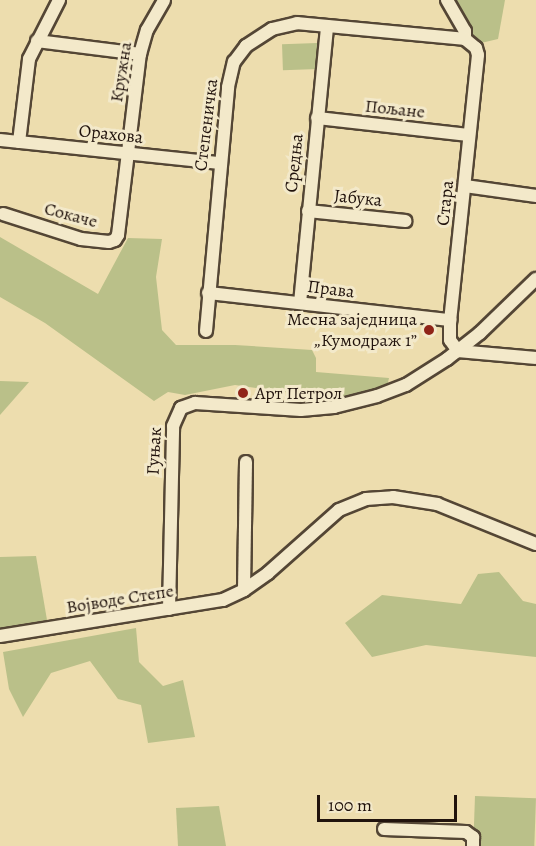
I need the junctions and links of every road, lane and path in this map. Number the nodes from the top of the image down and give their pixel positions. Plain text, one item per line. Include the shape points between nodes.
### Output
1 (59, 0) edge
2 (164, 0) edge
3 (447, 0) edge
4 (327, 26) junction
5 (465, 39) junction
6 (37, 41) junction
7 (140, 54) junction
8 (317, 118) junction
9 (469, 135) junction
10 (0, 140) edge
11 (19, 142) junction
12 (128, 154) junction
13 (219, 163) junction
14 (465, 186) junction
15 (536, 195) edge
16 (308, 211) junction
17 (3, 214) dead end
18 (405, 221) dead end
19 (536, 279) edge
20 (208, 293) junction
21 (300, 303) junction
22 (450, 320) junction
23 (206, 331) dead end
24 (458, 351) junction
25 (536, 358) edge
26 (246, 462) dead end
27 (536, 544) edge
28 (244, 590) junction
29 (169, 609) junction
30 (0, 636) edge
31 (384, 829) dead end
32 (473, 846) edge

1 - 6 street
2 - 7 street, Кружна via 147,30
3 - 5 street
4 - 5 street, Степеничка
4 - 8 street, Средња
4 - 13 street, Степеничка via 279,26 253,39 239,54 231,70
5 - 9 street, Стара via 476,48 478,56
6 - 7 street
6 - 11 street via 27,68
7 - 12 street, Кружна
8 - 9 street, Пољане
8 - 16 street, Средња
9 - 14 street, Стара
10 - 11 street, Орахова
11 - 12 street, Орахова
12 - 13 street, Орахова
12 - 17 street, Сокаче via 118,235 112,242 81,239
13 - 20 street, Степеничка
14 - 15 street
14 - 22 street, Стара
16 - 18 street, Јабука
16 - 21 street, Средња
19 - 24 street, Гуњак
20 - 21 street, Права
20 - 23 street, Степеничка
21 - 22 street, Права
22 - 24 street, Стара via 450,340
24 - 25 street
24 - 29 street, Гуњак via 406,385 334,407 287,410 195,403 181,408 172,426
26 - 28 street
27 - 28 street, Војводе Степе via 438,504 393,497 366,499 330,516 279,564
28 - 29 street, Војводе Степе via 223,600
29 - 30 street, Војводе Степе
31 - 32 street via 466,832 473,837

